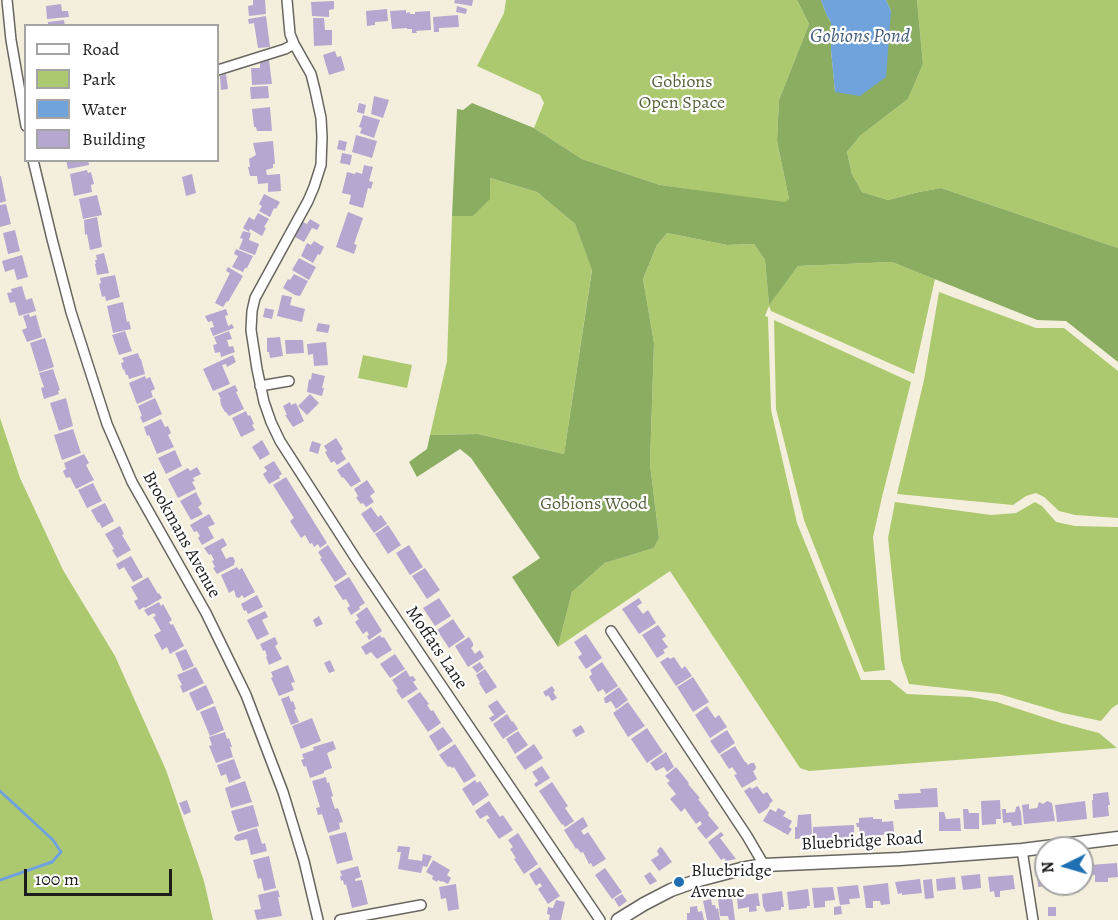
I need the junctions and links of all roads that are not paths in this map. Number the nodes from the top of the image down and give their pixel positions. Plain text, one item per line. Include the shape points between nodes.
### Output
1 (7, 0) edge
2 (287, 0) edge
3 (294, 44) junction
4 (219, 70) edge
5 (24, 115) edge
6 (33, 162) edge
7 (289, 381) dead end
8 (260, 386) junction
9 (611, 631) dead end
10 (1118, 838) edge
11 (1022, 850) junction
12 (764, 865) junction
13 (421, 905) dead end
14 (318, 920) edge
15 (340, 920) edge
16 (600, 920) edge
17 (618, 920) edge
18 (1033, 920) edge

1 - 5 street
2 - 3 street, Moffats Lane
3 - 4 street
3 - 8 street, Moffats Lane via 311,75 317,98 321,165 308,201 255,298 251,330
6 - 14 street, Brookmans Avenue via 71,312 107,424 132,482 206,613 246,695 283,792
7 - 8 street
8 - 16 street, Moffats Lane via 280,441
9 - 12 street
10 - 11 street, Bluebridge Road
11 - 12 street, Bluebridge Road
11 - 18 street
12 - 17 street, Bluebridge Road via 671,890
13 - 15 street

